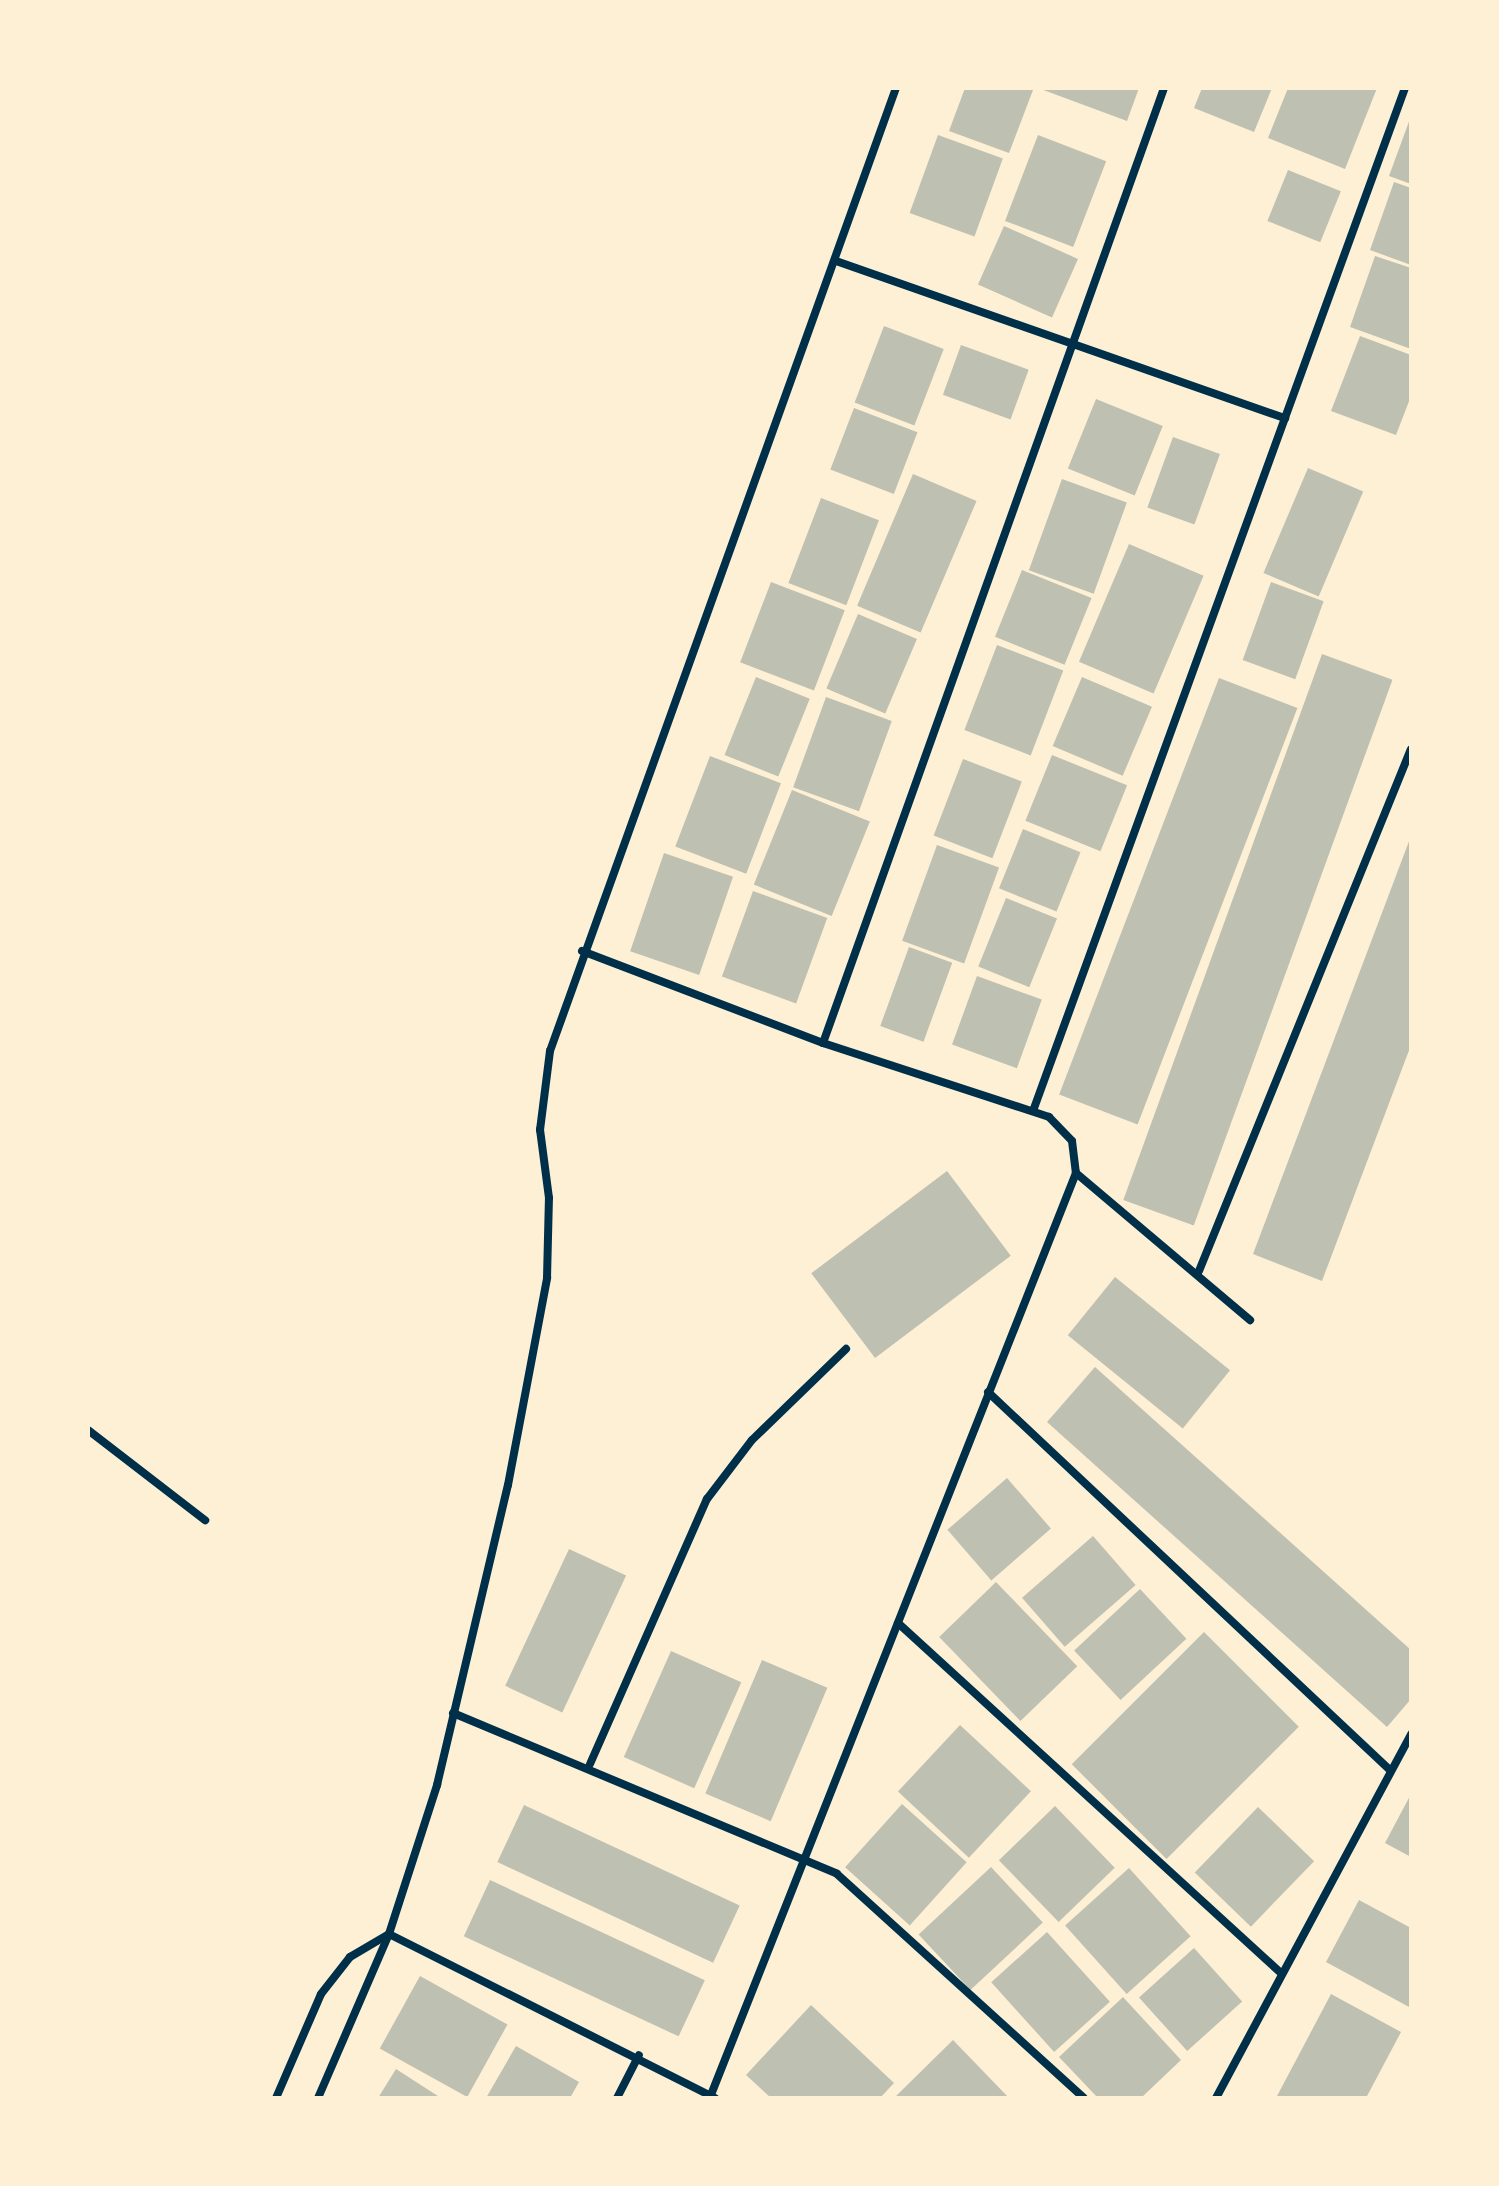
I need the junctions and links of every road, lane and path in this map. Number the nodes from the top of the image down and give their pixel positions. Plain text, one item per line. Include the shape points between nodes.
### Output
1 (896, 88) edge
2 (1164, 88) edge
3 (1405, 88) edge
4 (836, 261) junction
5 (1072, 344) junction
6 (1285, 418) junction
7 (1411, 749) edge
8 (582, 951) junction
9 (823, 1043) junction
10 (1033, 1111) junction
11 (1076, 1173) junction
12 (1199, 1271) junction
13 (1250, 1320) dead end
14 (846, 1349) dead end
15 (988, 1392) junction
16 (88, 1430) edge
17 (205, 1520) dead end
18 (898, 1623) junction
19 (453, 1713) junction
20 (1411, 1734) edge
21 (590, 1764) junction
22 (1391, 1771) junction
23 (800, 1861) junction
24 (389, 1934) junction
25 (1282, 1974) junction
26 (639, 2055) junction
27 (713, 2097) edge
28 (276, 2098) edge
29 (318, 2098) edge
30 (617, 2098) edge
31 (1084, 2098) edge
32 (1216, 2098) edge

1 - 4 street
2 - 5 street
3 - 6 street
4 - 5 street
4 - 8 street
5 - 6 street
5 - 9 street
6 - 10 street
7 - 12 street
8 - 9 street
8 - 19 street via 550,1051 540,1130 549,1198 533,1370
9 - 10 street
10 - 11 street via 1072,1141
11 - 12 street
11 - 15 street
12 - 13 street
14 - 21 street via 752,1440 707,1499
15 - 18 street
15 - 22 street
16 - 17 street
18 - 23 street
18 - 25 street
19 - 21 street
19 - 24 street
20 - 22 street
21 - 23 street
22 - 25 street
23 - 27 street
23 - 31 street via 863,1892
24 - 26 street
24 - 28 street via 350,1957 321,1994
24 - 29 street
25 - 32 street
26 - 27 street
26 - 30 street

